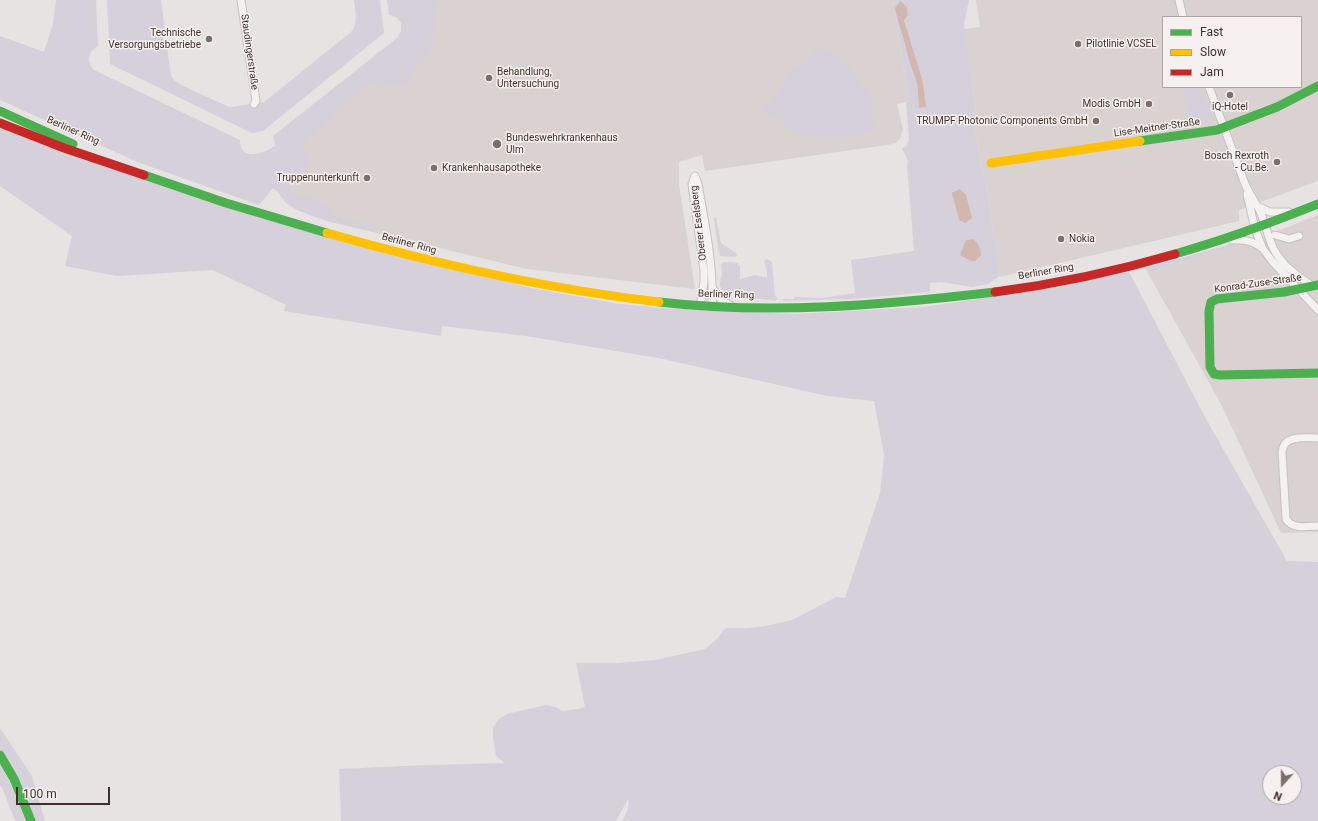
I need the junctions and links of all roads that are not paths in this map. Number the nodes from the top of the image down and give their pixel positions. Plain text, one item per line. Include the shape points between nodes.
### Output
1 (241, 0) edge
2 (1179, 0) edge
3 (1184, 16) edge
4 (1318, 86) edge
5 (1209, 88) edge
6 (254, 104) dead end
7 (0, 111) edge
8 (0, 123) edge
9 (1224, 128) junction
10 (991, 163) dead end
11 (136, 172) junction
12 (1245, 184) junction
13 (1255, 204) junction
14 (1318, 204) edge
15 (1301, 211) junction
16 (1264, 226) junction
17 (1255, 229) junction
18 (1275, 234) dead end
19 (1299, 239) dead end
20 (1223, 240) junction
21 (1263, 250) junction
22 (1316, 287) edge
23 (713, 289) junction
24 (1299, 289) junction
25 (700, 306) junction
26 (712, 307) junction
27 (734, 307) junction
28 (1318, 310) edge
29 (1318, 373) edge
30 (1318, 438) edge
31 (1318, 526) edge
32 (0, 755) edge
33 (31, 821) edge

1 - 6 street, Staudingerstraße via 256,101
2 - 3 street
4 - 9 main road, Lise-Meitner-Straße via 1276,107
5 - 9 street
7 - 11 main road, Berliner Ring
8 - 11 main road, Berliner Ring via 46,142
9 - 10 main road, Lise-Meitner-Straße
9 - 12 street
11 - 25 main road, Berliner Ring via 236,206 442,264 535,284 616,297
12 - 13 street
12 - 17 street
13 - 15 street via 1270,212
13 - 16 street
14 - 15 main road, Berliner Ring
15 - 16 main road, Berliner Ring
16 - 17 main road, Berliner Ring
16 - 22 street via 1282,260 1297,276
17 - 20 main road, Berliner Ring
17 - 21 street
18 - 19 street via 1289,239
20 - 21 street via 1248,241
20 - 27 main road, Berliner Ring via 1180,254 1122,268 978,294 854,306
21 - 24 street
22 - 24 main road, Konrad-Zuse-Straße
23 - 25 street, Oberer Eselsberg via 695,176 692,184 704,271
23 - 26 street, Oberer Eselsberg
23 - 27 street via 721,300
24 - 28 street
24 - 29 main road, Konrad-Zuse-Straße via 1219,298 1212,301 1209,311 1210,367 1214,374 1222,375
25 - 26 main road, Berliner Ring
26 - 27 main road, Berliner Ring
30 - 31 street via 1292,439 1286,441 1282,450 1287,522 1294,526
32 - 33 main road via 14,779

